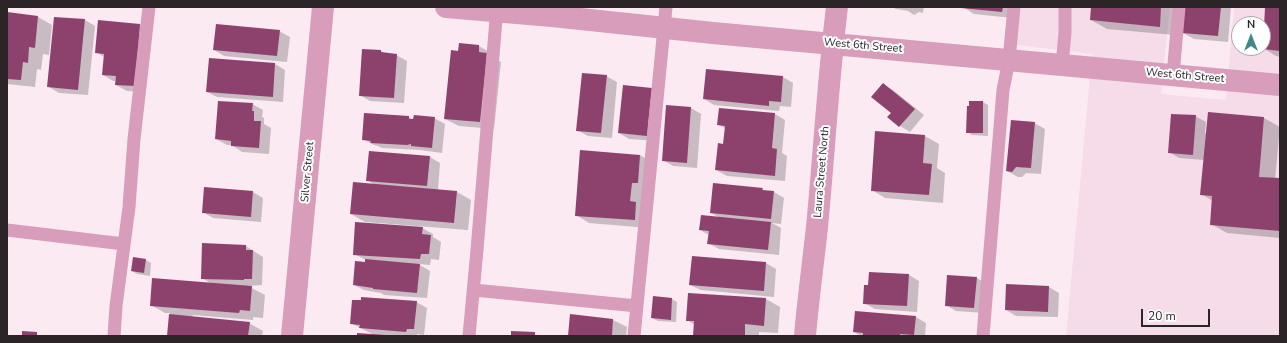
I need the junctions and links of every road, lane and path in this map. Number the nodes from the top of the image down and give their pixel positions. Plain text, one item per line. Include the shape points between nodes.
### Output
1 (149, 7) edge
2 (323, 7) edge
3 (446, 7) edge
4 (837, 7) edge
5 (1014, 7) edge
6 (1065, 7) edge
7 (1179, 7) edge
8 (497, 9) edge
9 (666, 17) edge
10 (832, 43) junction
11 (1009, 60) junction
12 (1062, 65) junction
13 (1173, 75) junction
14 (1280, 85) edge
15 (7, 230) edge
16 (124, 244) junction
17 (474, 290) junction
18 (637, 306) junction
19 (114, 336) edge
20 (292, 336) edge
21 (469, 336) edge
22 (634, 336) edge
23 (805, 336) edge
24 (983, 336) edge

1 - 16 lane
2 - 20 street, Silver Street
3 - 8 street, West 6th Street
4 - 10 street, Laura Street North
5 - 11 lane
6 - 12 lane
7 - 13 lane
8 - 9 street, West 6th Street via 552,16
8 - 17 lane
9 - 10 street, West 6th Street
9 - 18 lane
10 - 11 street, West 6th Street
10 - 23 street, Laura Street North via 817,228
11 - 12 street, West 6th Street
11 - 24 lane via 1003,90
12 - 13 street, West 6th Street
13 - 14 street, West 6th Street
15 - 16 lane
16 - 19 lane
17 - 18 lane
17 - 21 lane
18 - 22 lane

